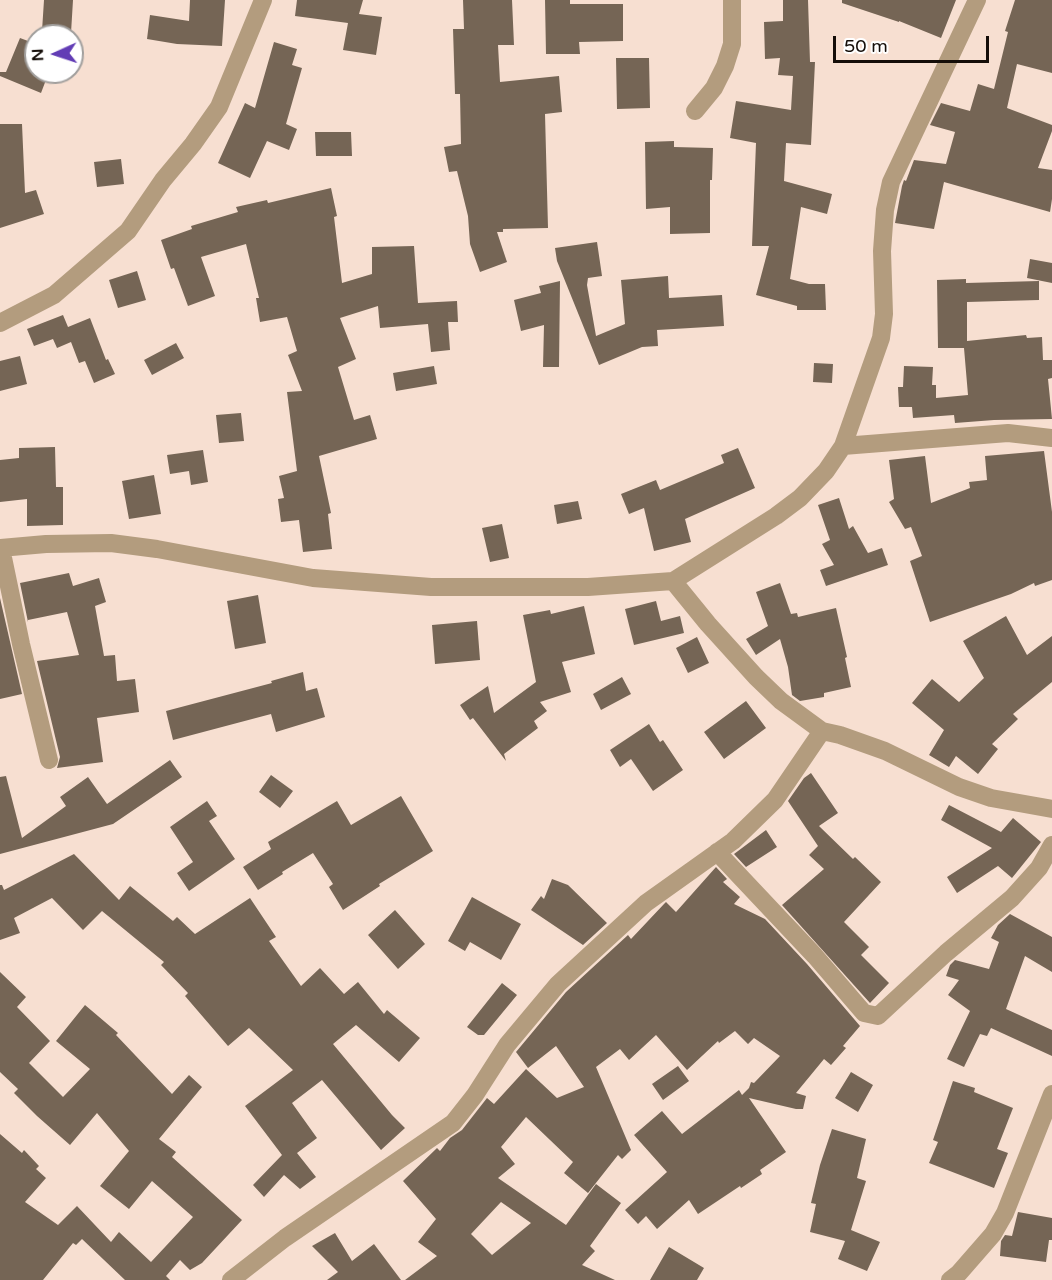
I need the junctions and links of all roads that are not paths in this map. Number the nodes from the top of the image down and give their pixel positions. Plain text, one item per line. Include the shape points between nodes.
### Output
1 (263, 0) edge
2 (732, 0) edge
3 (976, 0) edge
4 (695, 111) dead end
5 (0, 323) edge
6 (1052, 438) edge
7 (843, 446) junction
8 (1, 548) edge
9 (673, 581) junction
10 (822, 731) junction
11 (49, 760) dead end
12 (1052, 809) edge
13 (1052, 845) edge
14 (717, 852) junction
15 (1052, 1094) edge
16 (231, 1280) edge
17 (950, 1280) edge

1 - 5 street via 219,107 128,231 54,295
2 - 4 street via 732,44 725,66 714,88
3 - 7 street via 891,182 882,251 881,339
6 - 7 street via 1008,433
7 - 9 street via 800,498
8 - 9 street via 111,543 313,578 431,587 588,587
8 - 11 street
9 - 10 street via 756,677
10 - 12 street via 885,751 991,798
10 - 14 street via 774,800
13 - 14 street via 1039,868 1012,898 878,1016 864,1013
14 - 16 street via 646,903 558,984 507,1045 453,1124 285,1238
15 - 17 street via 1005,1213 993,1234

